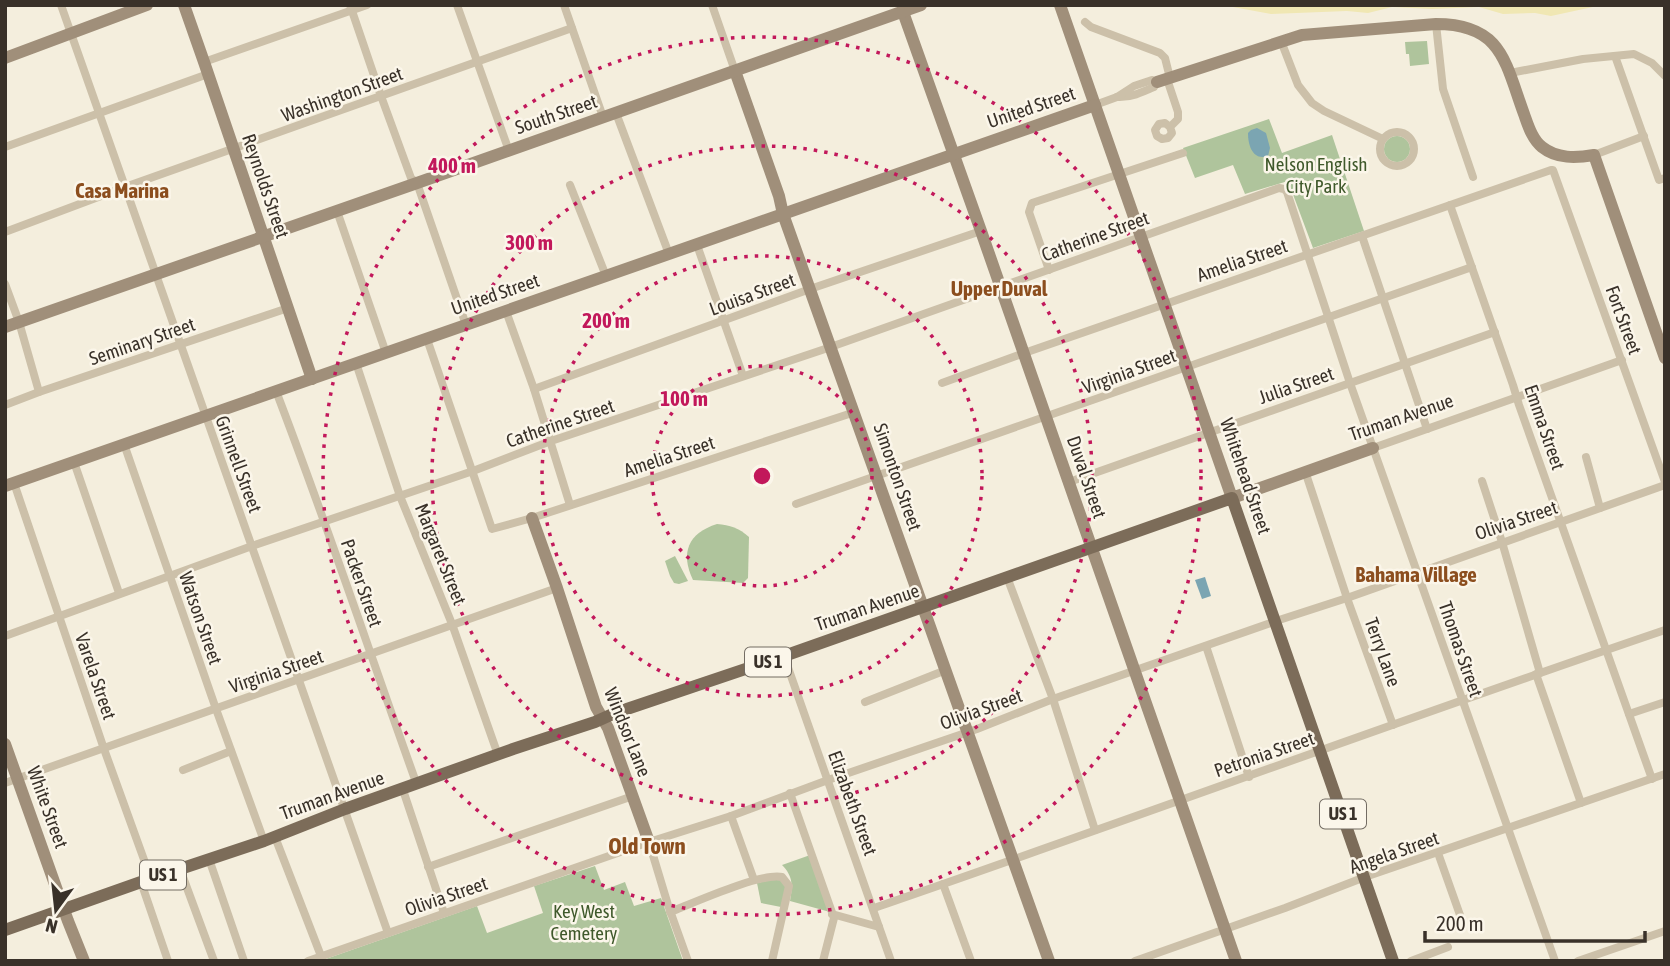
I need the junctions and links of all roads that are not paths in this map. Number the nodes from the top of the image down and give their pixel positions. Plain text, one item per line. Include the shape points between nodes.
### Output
1 (61, 5) edge
2 (147, 5) edge
3 (184, 5) edge
4 (367, 5) edge
5 (457, 5) edge
6 (564, 5) edge
7 (712, 5) edge
8 (921, 5) edge
9 (1060, 5) edge
10 (350, 8) edge
11 (902, 8) edge
12 (1085, 22) dead end
13 (1436, 24) junction
14 (572, 28) junction
15 (72, 34) junction
16 (1281, 41) junction
17 (1615, 56) junction
18 (5, 58) edge
19 (477, 63) junction
20 (206, 68) junction
21 (735, 71) junction
22 (1510, 73) junction
23 (1665, 76) edge
24 (1165, 80) junction
25 (381, 96) junction
26 (1094, 105) junction
27 (99, 113) junction
28 (609, 115) junction
29 (1170, 127) dead end
30 (1644, 136) junction
31 (1383, 139) junction
32 (5, 147) edge
33 (233, 149) junction
34 (509, 150) junction
35 (1183, 153) dead end
36 (953, 155) junction
37 (1594, 155) junction
38 (1553, 170) joint
39 (1120, 175) junction
40 (1473, 177) dead end
41 (1662, 179) edge
42 (418, 183) junction
43 (570, 185) dead end
44 (125, 187) junction
45 (1284, 189) joint
46 (1450, 205) junction
47 (337, 211) junction
48 (783, 214) junction
49 (981, 231) junction
50 (5, 232) edge
51 (264, 236) junction
52 (1362, 236) junction
53 (1141, 237) junction
54 (697, 245) junction
55 (669, 254) junction
56 (1307, 254) junction
57 (1472, 267) junction
58 (1049, 270) junction
59 (156, 274) junction
60 (606, 276) junction
61 (5, 284) edge
62 (1000, 287) junction
63 (810, 289) junction
64 (1384, 299) junction
65 (1164, 304) junction
66 (288, 308) junction
67 (506, 311) junction
68 (1329, 318) junction
69 (723, 321) junction
70 (19, 322) junction
71 (466, 325) junction
72 (5, 327) edge
73 (1495, 332) junction
74 (427, 339) junction
75 (180, 345) junction
76 (830, 346) junction
77 (386, 353) junction
78 (1024, 353) junction
79 (1665, 358) edge
80 (1622, 360) junction
81 (356, 363) junction
82 (1405, 364) junction
83 (1188, 367) junction
84 (743, 376) junction
85 (312, 379) junction
86 (942, 383) dead end
87 (1350, 383) junction
88 (534, 389) junction
89 (276, 391) junction
90 (39, 392) junction
91 (1517, 397) junction
92 (5, 405) edge
93 (855, 412) junction
94 (205, 416) junction
95 (1046, 417) junction
96 (1427, 429) junction
97 (1210, 432) junction
98 (551, 442) junction
99 (124, 444) junction
100 (1373, 448) junction
101 (1586, 457) dead end
102 (74, 462) junction
103 (473, 471) junction
104 (1305, 471) junction
105 (876, 477) junction
106 (1482, 481) dead end
107 (1069, 482) junction
108 (1665, 483) edge
109 (10, 485) edge
110 (400, 496) junction
111 (1232, 498) junction
112 (796, 504) dead end
113 (570, 505) junction
114 (1600, 508) junction
115 (532, 518) junction
116 (325, 522) junction
117 (1561, 522) junction
118 (1502, 542) junction
119 (252, 546) junction
120 (1091, 548) junction
121 (1417, 572) junction
122 (170, 575) junction
123 (1007, 577) junction
124 (557, 588) junction
125 (118, 593) junction
126 (1347, 598) junction
127 (923, 607) junction
128 (59, 616) junction
129 (1276, 621) junction
130 (452, 624) junction
131 (1665, 629) edge
132 (5, 636) edge
133 (1206, 646) junction
134 (1606, 650) junction
135 (370, 655) junction
136 (784, 656) junction
137 (946, 670) junction
138 (1135, 671) junction
139 (1538, 673) junction
140 (299, 680) junction
141 (1053, 699) junction
142 (1462, 699) junction
143 (864, 702) dead end
144 (1665, 702) edge
145 (215, 709) junction
146 (1629, 714) junction
147 (602, 718) junction
148 (1393, 725) junction
149 (968, 732) junction
150 (5, 744) edge
151 (104, 748) junction
152 (231, 751) junction
153 (1320, 751) junction
154 (498, 755) junction
155 (183, 770) dead end
156 (1665, 774) edge
157 (1249, 777) junction
158 (828, 779) junction
159 (1652, 779) junction
160 (11, 781) edge
161 (417, 785) junction
162 (403, 789) junction
163 (790, 793) junction
164 (633, 796) junction
165 (1180, 800) junction
166 (1581, 803) junction
167 (345, 809) junction
168 (731, 816) junction
169 (1509, 829) junction
170 (1095, 830) junction
171 (269, 839) junction
172 (649, 842) junction
173 (1438, 853) junction
174 (209, 859) junction
175 (1013, 859) junction
176 (428, 867) junction
177 (180, 869) junction
178 (1364, 877) junction
179 (146, 880) junction
180 (754, 880) junction
181 (943, 884) junction
182 (874, 908) junction
183 (64, 909) junction
184 (670, 912) junction
185 (444, 913) junction
186 (832, 914) junction
187 (1460, 915) dead end
188 (880, 927) junction
189 (1224, 928) junction
190 (5, 930) edge
191 (1665, 931) edge
192 (388, 933) junction
193 (1448, 947) dead end
194 (321, 956) junction
195 (1140, 960) edge
196 (84, 961) edge
197 (167, 961) edge
198 (214, 961) edge
199 (244, 961) edge
200 (308, 961) edge
201 (688, 961) edge
202 (772, 961) edge
203 (823, 961) edge
204 (891, 961) edge
205 (971, 961) edge
206 (1049, 961) edge
207 (1236, 961) edge
208 (1393, 961) edge
209 (1411, 961) edge
210 (1555, 961) edge
211 (1578, 961) edge

1 - 15 street, Grinnell Street
2 - 15 street
3 - 20 street, Reynolds Street
4 - 10 street
5 - 19 street
6 - 14 street
7 - 21 street, Simonton Street
8 - 11 street, South Street
9 - 26 street, Whitehead Street
10 - 20 street
10 - 25 street
11 - 21 street, South Street
11 - 36 street, Duval Street
12 - 24 street via 1160,52 1165,58
13 - 16 street, United Street via 1312,33
13 - 22 street, United Street via 1462,26 1487,38 1506,60
13 - 40 street via 1443,89
14 - 19 street, Washington Street
14 - 28 street
15 - 18 street
15 - 27 street, Grinnell Street
16 - 24 street, United Street
16 - 31 street via 1298,85 1312,103
17 - 22 street
17 - 23 street via 1642,57
17 - 30 street
19 - 25 street, Washington Street
19 - 34 street
20 - 27 street
20 - 33 street, Reynolds Street
21 - 28 street, South Street
21 - 48 street, Simonton Street
22 - 37 street, United Street via 1539,144 1563,157
24 - 26 street, United Street via 1134,86
24 - 29 street via 1179,116
25 - 33 street, Washington Street
25 - 42 street via 411,178
26 - 36 street, United Street
26 - 39 street, Whitehead Street
27 - 32 street
27 - 44 street, Grinnell Street
28 - 34 street, South Street
28 - 55 street
30 - 37 street
30 - 41 street
31 - 31 street via 1381,155 1388,164 1399,166 1412,157 1414,146 1403,133
33 - 44 street, Washington Street
33 - 51 street, Reynolds Street
34 - 42 street, South Street
35 - 39 street
36 - 48 street, United Street
36 - 49 street, Duval Street
37 - 79 street
38 - 46 street, Amelia Street
38 - 80 street, Fort Street
39 - 53 street, Whitehead Street
39 - 58 street via 1029,207
42 - 47 street, South Street
42 - 71 street
43 - 60 street
44 - 50 street, Washington Street
44 - 59 street, Grinnell Street
45 - 53 street, Catherine Street
45 - 56 street, Thomas Street
46 - 52 street, Amelia Street
46 - 57 street, Emma Street
47 - 51 street, South Street
47 - 77 street
48 - 54 street, United Street
48 - 63 street, Simonton Street
49 - 62 street, Duval Street
49 - 63 street, Louisa Street
51 - 59 street, South Street
51 - 66 street, Reynolds Street
52 - 56 street, Amelia Street
52 - 64 street
53 - 58 street, Catherine Street
53 - 65 street, Whitehead Street
54 - 55 street, United Street
54 - 69 street
55 - 60 street, United Street
56 - 65 street, Amelia Street
56 - 68 street, Thomas Street
57 - 64 street, Virginia Street
57 - 73 street, Emma Street
58 - 62 street, Catherine Street
59 - 70 street, South Street
59 - 75 street, Grinnell Street
60 - 67 street, United Street
61 - 70 street
62 - 76 street, Catherine Street
62 - 78 street, Duval Street
63 - 69 street, Louisa Street
63 - 76 street, Simonton Street
64 - 68 street, Virginia Street
64 - 82 street
65 - 78 street, Amelia Street
65 - 83 street, Whitehead Street
66 - 75 street, Seminary Street
66 - 85 street, Reynolds Street
67 - 71 street, United Street
67 - 88 street
68 - 83 street, Virginia Street
68 - 87 street, Thomas Street
69 - 84 street
69 - 88 street, Louisa Street
70 - 72 street, South Street
70 - 90 street
71 - 74 street, United Street
73 - 82 street, Julia Street
73 - 91 street, Emma Street
74 - 77 street, United Street
74 - 103 street
75 - 90 street, Seminary Street
75 - 94 street, Grinnell Street
76 - 84 street, Catherine Street
76 - 93 street, Simonton Street
77 - 81 street, United Street
78 - 86 street, Amelia Street
78 - 95 street, Duval Street
80 - 91 street, Truman Avenue
80 - 108 street, Fort Street
81 - 85 street, United Street
81 - 110 street, Margaret Street
82 - 87 street, Julia Street
82 - 96 street
83 - 95 street, Virginia Street
83 - 97 street, Whitehead Street
84 - 98 street, Catherine Street
85 - 89 street, United Street
87 - 97 street, Julia Street
87 - 100 street, Thomas Street
88 - 98 street
89 - 94 street, United Street
89 - 116 street, Packer Street
90 - 92 street, Seminary Street
91 - 96 street, Truman Avenue
91 - 117 street, Emma Street
93 - 105 street, Simonton Street
93 - 113 street, Amelia Street
94 - 99 street, United Street
94 - 119 street, Grinnell Street
95 - 105 street, Virginia Street
95 - 107 street, Duval Street
96 - 100 street, Truman Avenue
97 - 107 street, Julia Street
97 - 111 street, Whitehead Street
98 - 103 street, Catherine Street
98 - 113 street
99 - 102 street, United Street
99 - 122 street, Watson Street
100 - 104 street, Truman Avenue
100 - 121 street, Thomas Street
101 - 114 street
102 - 109 street, United Street
102 - 125 street
103 - 110 street, Catherine Street
103 - 115 street, Amelia Street via 492,529
104 - 111 street, Truman Avenue
104 - 126 street, Terry Lane
105 - 112 street, Virginia Street
105 - 127 street, Simonton Street
106 - 118 street
107 - 120 street, Duval Street
108 - 114 street, Olivia Street
109 - 128 street, Varela Street
110 - 116 street, Catherine Street
110 - 130 street, Margaret Street
111 - 120 main road, Truman Avenue / US 1
111 - 129 main road, Whitehead Street / US 1
113 - 115 street, Amelia Street
114 - 117 street, Olivia Street
115 - 124 street, Windsor Lane
116 - 119 street, Catherine Street
116 - 135 street, Packer Street
117 - 118 street, Olivia Street
117 - 134 street, Emma Street
118 - 121 street, Olivia Street
118 - 139 street
119 - 122 street, Catherine Street
119 - 140 street, Grinnell Street
120 - 123 main road, Truman Avenue / US 1
120 - 138 street, Duval Street
121 - 126 street, Olivia Street
121 - 142 street, Thomas Street
122 - 125 street, Catherine Street
122 - 145 street, Watson Street
123 - 127 main road, Truman Avenue / US 1
123 - 141 street
124 - 130 street, Virginia Street
124 - 147 street, Windsor Lane
125 - 128 street, Catherine Street
126 - 129 street, Olivia Street
126 - 148 street, Terry Lane
127 - 136 main road, Truman Avenue / US 1
127 - 137 street, Simonton Street
128 - 132 street, Catherine Street
128 - 151 street, Varela Street
129 - 133 street, Olivia Street
129 - 153 main road, Whitehead Street / US 1
130 - 135 street, Virginia Street
130 - 154 street, Margaret Street
131 - 134 street, Petronia Street
133 - 138 street, Olivia Street
133 - 157 street
134 - 139 street, Petronia Street
134 - 146 street, Emma Street
135 - 140 street, Virginia Street
135 - 161 street, Packer Street
136 - 147 main road, Truman Avenue / US 1
136 - 158 street, Elizabeth Street
137 - 143 street
137 - 149 street, Simonton Street
138 - 141 street, Olivia Street
138 - 165 street, Duval Street
139 - 142 street, Petronia Street
139 - 166 street
140 - 145 street, Virginia Street
140 - 167 street, Grinnell Street
141 - 149 street, Olivia Street
141 - 170 street
142 - 148 street, Petronia Street
142 - 169 street, Thomas Street
144 - 146 street
145 - 151 street, Virginia Street
145 - 152 street, Watson Street
146 - 159 street, Emma Street
147 - 154 main road, Truman Avenue / US 1
147 - 164 street, Windsor Lane
148 - 153 street, Petronia Street
149 - 158 street, Olivia Street
149 - 175 street, Simonton Street
150 - 160 street, White Street
151 - 160 street, Virginia Street
151 - 179 street, Varela Street
152 - 155 street
152 - 171 street, Watson Street
153 - 157 street, Petronia Street
153 - 178 main road, Whitehead Street / US 1
154 - 161 main road, Truman Avenue / US 1
156 - 159 street, Angela Street
157 - 165 street, Petronia Street
158 - 163 street, Olivia Street
158 - 182 street, Elizabeth Street
159 - 166 street, Angela Street
160 - 183 street, White Street
161 - 162 main road, Truman Avenue / US 1
162 - 167 main road, Truman Avenue / US 1
162 - 176 street
163 - 168 street, Olivia Street
163 - 186 street
164 - 172 street, Windsor Lane
164 - 176 street
165 - 170 street, Petronia Street
165 - 189 street, Duval Street
166 - 169 street, Angela Street
167 - 171 main road, Truman Avenue / US 1
167 - 192 street, Grinnell Street
168 - 172 street, Olivia Street
168 - 180 street
169 - 173 street, Angela Street
169 - 210 street, Thomas Street
170 - 175 street, Petronia Street
171 - 174 main road, Truman Avenue / US 1
171 - 194 street, Watson Street
172 - 184 street, Windsor Lane
172 - 185 street, Olivia Street
173 - 178 street, Angela Street
173 - 187 street
174 - 177 main road, Truman Avenue / US 1
174 - 199 street
175 - 181 street, Petronia Street
175 - 206 street, Simonton Street
176 - 185 street
177 - 179 main road, Truman Avenue / US 1
177 - 198 street
178 - 189 street, Angela Street
178 - 208 main road, Whitehead Street / US 1
179 - 183 main road, Truman Avenue / US 1
179 - 197 street, Varela Street
180 - 184 street
180 - 202 street via 775,875 789,886
181 - 182 street, Petronia Street
181 - 205 street
182 - 188 street, Elizabeth Street
183 - 190 main road, Truman Avenue / US 1
183 - 196 street, White Street
184 - 201 street, Windsor Lane
185 - 192 street, Olivia Street
186 - 188 street
186 - 203 street
188 - 204 street, Elizabeth Street
189 - 195 street, Angela Street
189 - 207 street, Duval Street
191 - 211 street
192 - 194 street, Olivia Street
193 - 209 street
194 - 200 street, Olivia Street

